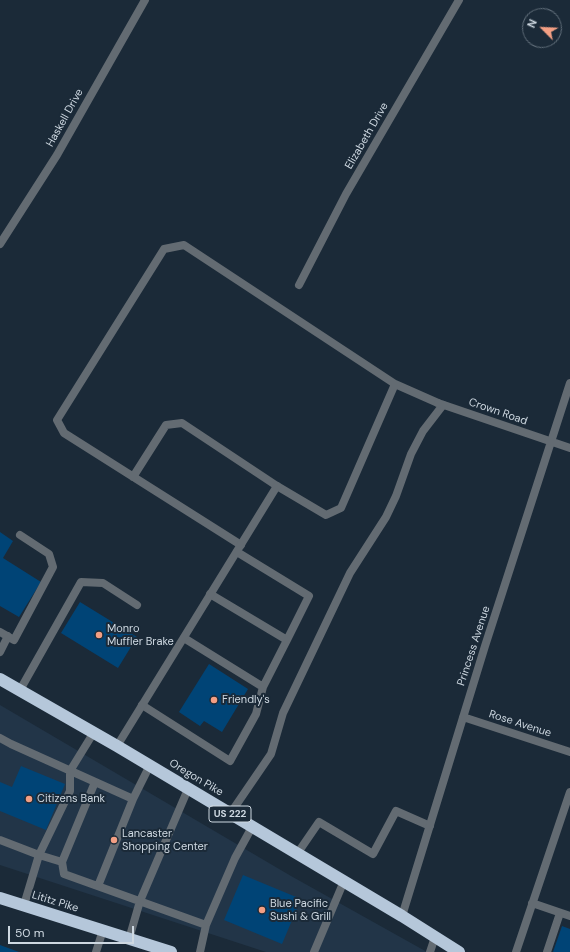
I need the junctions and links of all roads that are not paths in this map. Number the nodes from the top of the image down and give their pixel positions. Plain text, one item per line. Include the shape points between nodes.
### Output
1 (145, 0) edge
2 (459, 0) edge
3 (0, 244) edge
4 (298, 285) dead end
5 (570, 383) edge
6 (395, 384) junction
7 (440, 404) junction
8 (551, 442) junction
9 (570, 448) edge
10 (133, 477) junction
11 (277, 486) junction
12 (20, 536) dead end
13 (241, 545) junction
14 (236, 552) junction
15 (210, 594) junction
16 (137, 605) dead end
17 (0, 632) edge
18 (8, 636) junction
19 (184, 638) junction
20 (287, 640) junction
21 (0, 652) edge
22 (0, 679) edge
23 (263, 687) junction
24 (20, 690) junction
25 (142, 705) junction
26 (464, 717) junction
27 (94, 732) junction
28 (0, 738) edge
29 (117, 746) junction
30 (570, 752) edge
31 (150, 765) junction
32 (70, 771) junction
33 (95, 782) junction
34 (188, 789) junction
35 (570, 792) edge
36 (133, 799) junction
37 (230, 814) junction
38 (430, 826) junction
39 (252, 827) junction
40 (0, 840) edge
41 (297, 854) junction
42 (39, 855) junction
43 (62, 862) junction
44 (344, 881) junction
45 (98, 886) junction
46 (0, 898) edge
47 (140, 901) junction
48 (532, 904) junction
49 (24, 905) junction
50 (560, 913) junction
51 (402, 916) junction
52 (570, 916) edge
53 (206, 925) junction
54 (103, 930) junction
55 (435, 937) junction
56 (129, 939) junction
57 (96, 952) edge
58 (171, 952) edge
59 (200, 952) edge
60 (314, 952) edge
61 (430, 952) edge
62 (458, 952) edge
63 (516, 952) edge
64 (547, 952) edge

1 - 3 street, Haskell Drive via 57,155
2 - 4 street, Elizabeth Drive via 346,194
5 - 8 street, Princess Avenue
6 - 7 street, Crown Road
6 - 10 street, Crown Road via 184,245 164,249 57,420 64,433
6 - 11 street via 341,508 326,516
7 - 8 street, Crown Road
7 - 37 street via 411,454 386,518 350,572 283,713 271,754
8 - 9 street, Crown Road
8 - 26 street, Princess Avenue
10 - 11 street via 166,425 182,423
10 - 13 street
11 - 13 street
12 - 18 street via 49,554 53,567 14,640
13 - 14 street
14 - 15 street
14 - 20 street via 310,596
15 - 19 street
15 - 20 street
16 - 24 street via 103,583 81,582
17 - 18 street
18 - 21 street
19 - 23 street
19 - 25 street
20 - 23 street
22 - 24 highway, Oregon Pike / US 222
23 - 25 street via 256,714 230,761
24 - 27 highway, Oregon Pike / US 222
25 - 29 street
26 - 30 street, Rose Avenue
26 - 38 street, Princess Avenue
27 - 29 highway, Oregon Pike / US 222
27 - 32 street
28 - 32 street
29 - 31 highway, Oregon Pike / US 222
31 - 34 highway, Oregon Pike / US 222
31 - 36 street
32 - 33 street
32 - 42 street via 70,791
33 - 36 street
33 - 43 street
34 - 37 highway, Oregon Pike / US 222
34 - 47 street
35 - 48 street
36 - 45 street
37 - 39 highway, Oregon Pike / US 222
38 - 41 street via 396,811 373,854 319,822
38 - 51 street, Princess Avenue
39 - 41 highway, Oregon Pike / US 222
39 - 53 street via 235,858
40 - 42 street
41 - 44 highway, Oregon Pike / US 222
42 - 43 street
42 - 49 street
43 - 45 street via 64,874
44 - 51 highway, Oregon Pike / US 222
44 - 60 street
45 - 47 street
46 - 49 highway, Lititz Pike
47 - 53 street
47 - 56 street
48 - 50 street
48 - 63 street
49 - 54 highway, Lititz Pike
50 - 52 street
50 - 64 street
51 - 55 highway, Oregon Pike / US 222
53 - 59 street
54 - 56 highway, Lititz Pike
54 - 57 street
55 - 61 street
55 - 62 highway, Oregon Pike / US 222
56 - 58 highway, Lititz Pike

